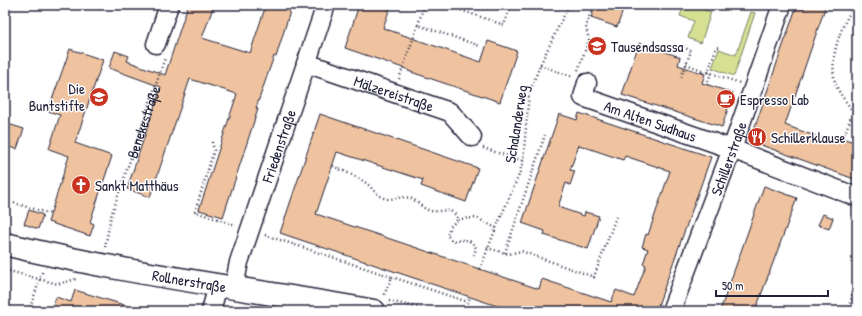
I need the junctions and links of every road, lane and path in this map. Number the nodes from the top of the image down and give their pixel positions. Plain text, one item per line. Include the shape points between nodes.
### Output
1 (169, 5) edge
2 (326, 5) edge
3 (424, 5) edge
4 (446, 5) edge
5 (511, 5) edge
6 (568, 5) edge
7 (593, 5) edge
8 (782, 5) edge
9 (855, 5) edge
10 (418, 25) junction
11 (156, 44) joint
12 (480, 46) dead end
13 (682, 46) dead end
14 (719, 47) dead end
15 (306, 63) junction
16 (686, 64) junction
17 (540, 65) junction
18 (710, 72) junction
19 (681, 77) dead end
20 (588, 83) dead end
21 (707, 85) dead end
22 (753, 88) junction
23 (394, 93) junction
24 (545, 135) dead end
25 (472, 137) joint
26 (843, 138) dead end
27 (212, 142) dead end
28 (732, 149) junction
29 (523, 161) junction
30 (333, 166) dead end
31 (857, 197) edge
32 (14, 203) dead end
33 (51, 214) dead end
34 (617, 214) dead end
35 (458, 219) junction
36 (231, 224) dead end
37 (496, 228) junction
38 (250, 230) junction
39 (5, 244) edge
40 (488, 248) junction
41 (505, 253) junction
42 (48, 255) junction
43 (474, 255) dead end
44 (98, 264) junction
45 (480, 269) dead end
46 (392, 277) junction
47 (857, 284) edge
48 (226, 286) junction
49 (470, 297) dead end
50 (468, 302) junction
51 (378, 308) edge
52 (29, 311) edge
53 (211, 311) edge
54 (465, 311) edge
55 (671, 311) edge
56 (847, 311) edge

1 - 11 street
2 - 15 street, Friedenstraße
3 - 10 path
4 - 5 path via 504,25
6 - 17 path, Schalanderweg
7 - 17 path via 586,26 589,40 576,78
8 - 22 street, Schillerstraße
9 - 26 path via 846,17 836,47 834,69 835,82 853,112
10 - 12 path
10 - 23 path
11 - 44 path, Benekestraße via 165,56 111,216 104,251
13 - 16 path via 691,51
14 - 18 path via 716,48
15 - 23 street, Mälzereistraße
15 - 38 street, Friedenstraße
16 - 18 path
16 - 19 path
17 - 29 path, Schalanderweg via 529,94
18 - 21 path
18 - 22 path
20 - 28 street, Am Alten Sudhaus via 583,97
22 - 28 street, Schillerstraße
23 - 25 street, Mälzereistraße via 450,112
24 - 41 path
25 - 29 path via 479,147
27 - 36 path via 214,150 195,212
28 - 31 street
28 - 55 street, Schillerstraße
29 - 37 path, Schalanderweg
30 - 35 path via 366,183 373,191 388,199 401,196 431,211 455,213
32 - 33 path
34 - 41 path via 594,277 521,251
35 - 37 path via 477,218
35 - 43 path via 450,227 447,235 452,241 464,239 472,242 476,248
37 - 40 path, Schalanderweg
38 - 46 path
38 - 48 street, Friedenstraße via 239,262
39 - 42 street, Rollnerstraße
40 - 41 path
40 - 45 path, Schalanderweg
42 - 44 street, Rollnerstraße
42 - 52 path
44 - 48 street, Rollnerstraße
46 - 50 path
46 - 51 path
47 - 56 path
48 - 51 street, Rollnerstraße
48 - 53 street, Friedenstraße
49 - 50 path
50 - 54 path

